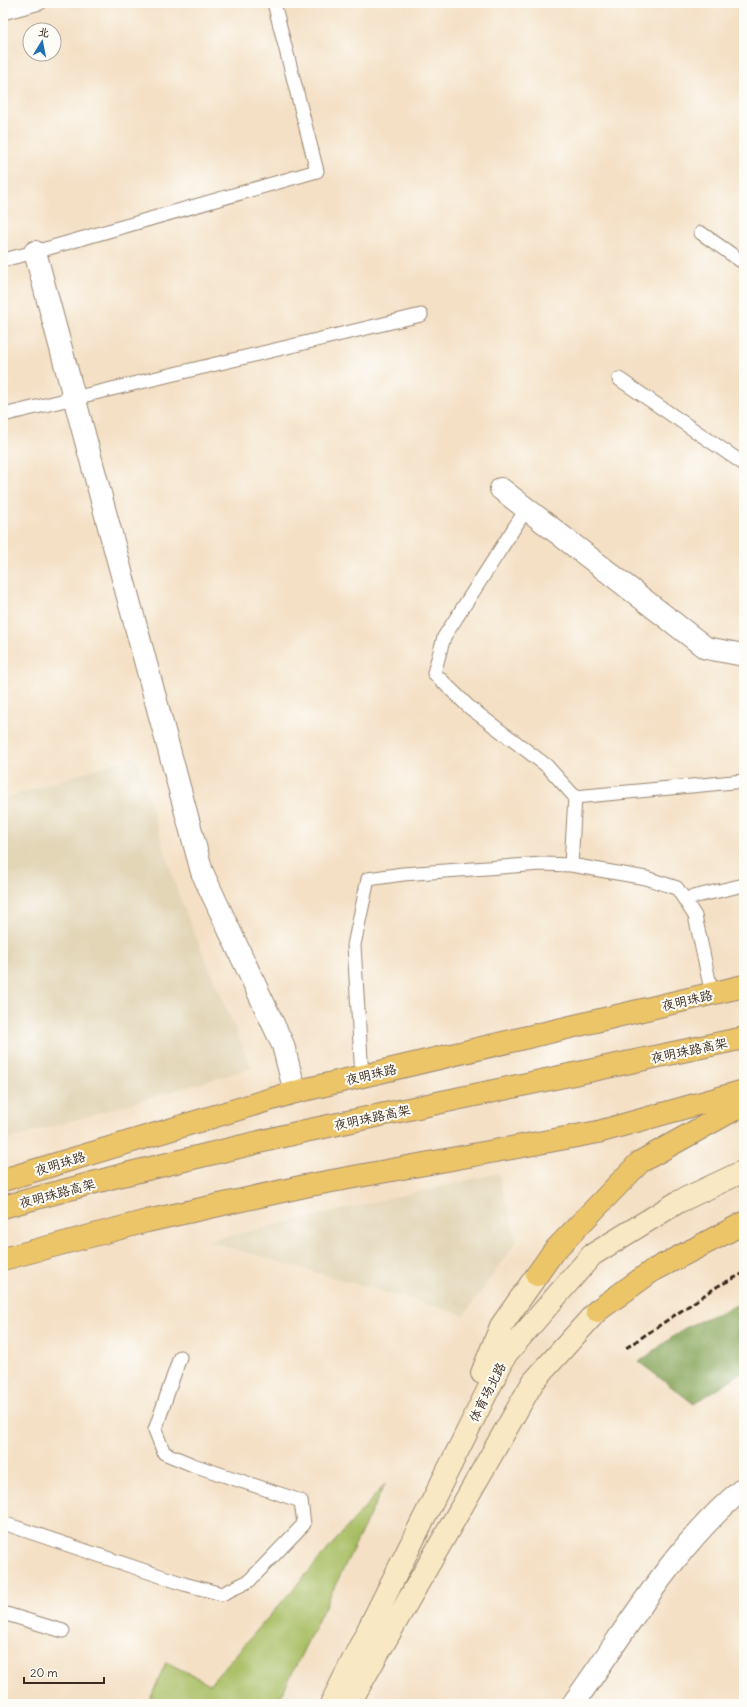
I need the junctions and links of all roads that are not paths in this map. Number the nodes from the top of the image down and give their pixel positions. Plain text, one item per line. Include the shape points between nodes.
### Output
1 (40, 3) edge
2 (274, 3) edge
3 (3, 13) edge
4 (701, 233) dead end
5 (35, 252) junction
6 (3, 260) edge
7 (744, 262) edge
8 (420, 315) dead end
9 (619, 380) dead end
10 (74, 398) junction
11 (3, 414) edge
12 (744, 464) edge
13 (501, 488) dead end
14 (527, 508) junction
15 (744, 655) edge
16 (744, 781) edge
17 (575, 797) junction
18 (571, 865) junction
19 (744, 885) edge
20 (684, 899) junction
21 (744, 986) edge
22 (712, 994) junction
23 (744, 1038) edge
24 (362, 1076) junction
25 (744, 1091) edge
26 (295, 1092) junction
27 (744, 1104) edge
28 (744, 1171) edge
29 (3, 1180) edge
30 (744, 1180) edge
31 (3, 1207) edge
32 (744, 1223) edge
33 (3, 1259) edge
34 (180, 1357) dead end
35 (744, 1488) edge
36 (3, 1523) edge
37 (3, 1613) edge
38 (63, 1631) dead end
39 (331, 1704) edge
40 (349, 1704) edge
41 (573, 1704) edge

1 - 3 lane
2 - 5 lane via 317,171
4 - 7 lane
5 - 6 lane
5 - 10 street
8 - 10 lane
9 - 12 lane
10 - 11 lane
10 - 26 street via 202,872 283,1045
13 - 14 street
14 - 15 street via 706,648
14 - 17 lane via 444,637 434,673 470,707 547,766
16 - 17 lane
17 - 18 lane
18 - 20 lane via 646,878 677,888
18 - 24 lane via 535,864 368,879 354,945
19 - 20 lane
20 - 22 lane via 695,916
21 - 22 main road, 夜明珠路
22 - 24 main road, 夜明珠路
23 - 31 main road, 夜明珠路高架 via 306,1131 122,1175
24 - 26 main road, 夜明珠路
25 - 33 main road via 598,1132 290,1190 147,1221
26 - 29 main road, 夜明珠路
27 - 39 main road via 640,1162 553,1252 537,1275 502,1326 438,1477
28 - 39 main road, 体育场北路 via 678,1202 592,1255 506,1354
30 - 40 main road, 体育场北路 via 682,1209 601,1261 515,1360
32 - 40 main road via 652,1271 596,1311 533,1382
34 - 36 lane via 155,1430 164,1453 302,1501 304,1524 249,1581 222,1594 184,1584
35 - 41 street via 729,1500 673,1561
37 - 38 lane

